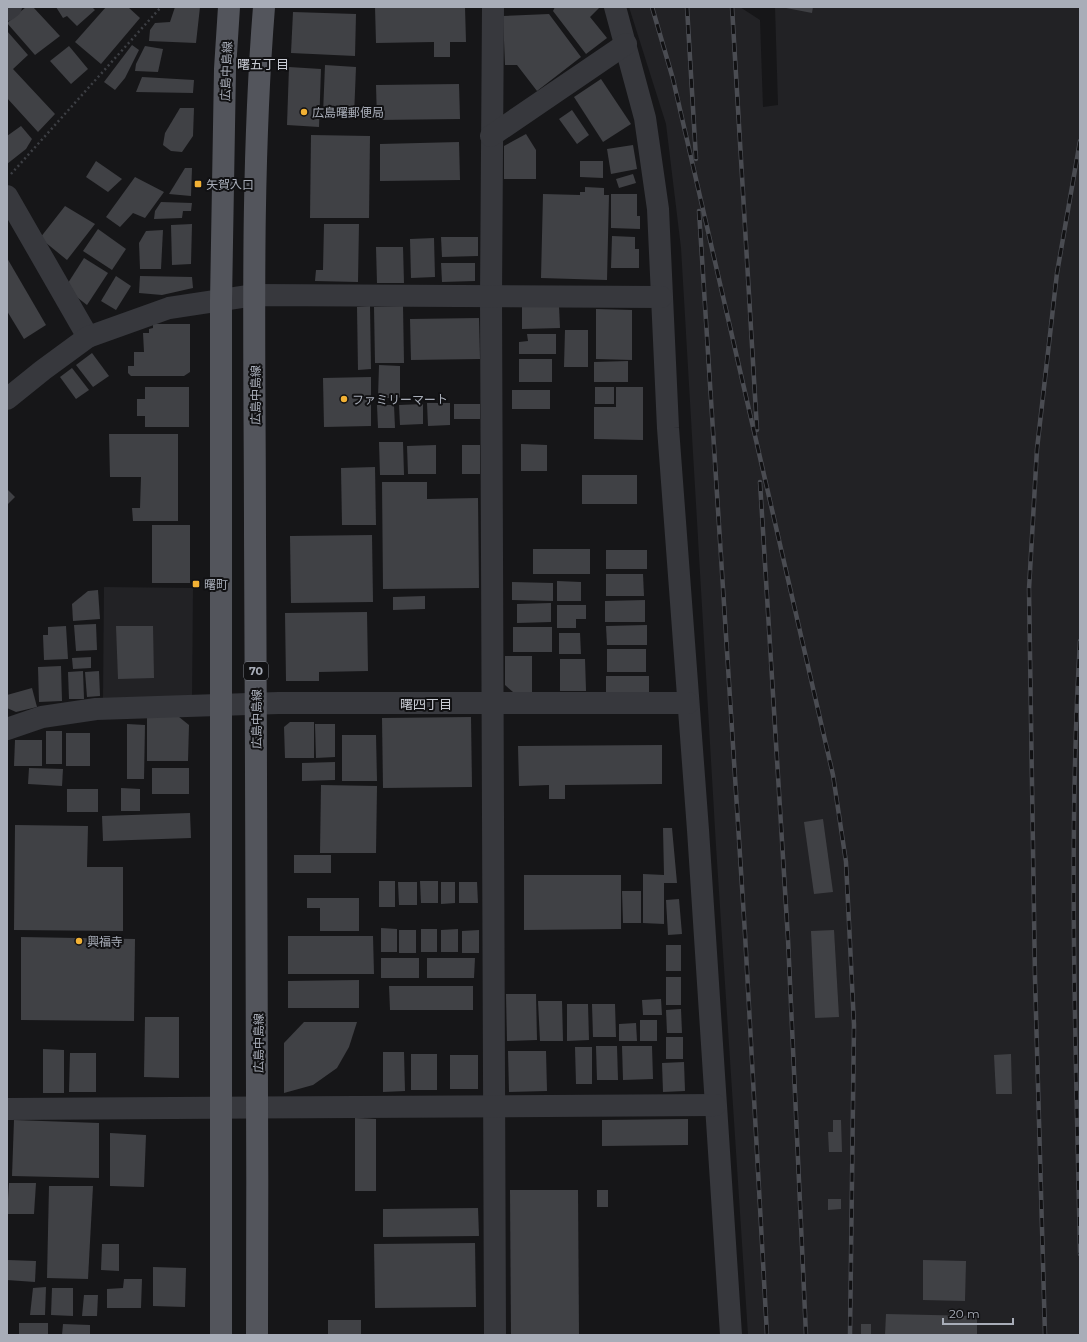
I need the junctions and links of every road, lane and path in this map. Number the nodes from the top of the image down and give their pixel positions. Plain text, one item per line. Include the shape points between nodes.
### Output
1 (11, 7) edge
2 (161, 7) edge
3 (229, 7) edge
4 (264, 7) edge
5 (493, 7) edge
6 (615, 7) edge
7 (7, 10) edge
8 (626, 44) junction
9 (491, 136) junction
10 (7, 179) edge
11 (7, 196) edge
12 (255, 295) junction
13 (491, 297) junction
14 (661, 297) junction
15 (220, 301) junction
16 (88, 337) junction
17 (7, 399) edge
18 (492, 703) junction
19 (688, 703) junction
20 (256, 704) junction
21 (221, 706) junction
22 (7, 729) edge
23 (715, 1105) junction
24 (494, 1107) junction
25 (7, 1109) edge
26 (221, 1109) junction
27 (258, 1109) junction
28 (221, 1335) edge
29 (257, 1335) edge
30 (495, 1335) edge
31 (731, 1335) edge

1 - 7 street
2 - 10 path
3 - 15 main road, 広島中島線 via 225,69
4 - 12 main road, 広島中島線 / 70 via 259,70
5 - 9 street
6 - 8 street
8 - 9 street
8 - 14 street via 645,118 656,194
9 - 13 street
11 - 16 street
12 - 13 street
12 - 15 street
12 - 20 main road, 広島中島線 / 70
13 - 14 street
13 - 18 street
14 - 19 street
15 - 16 street via 169,308
15 - 21 main road, 広島中島線
16 - 17 street
18 - 19 street
18 - 20 street
18 - 24 street
19 - 23 street
20 - 21 street
20 - 27 main road, 広島中島線 / 70
21 - 22 street via 96,709 42,717
21 - 26 main road, 広島中島線
23 - 24 street
23 - 31 street
24 - 27 street
24 - 30 street
25 - 26 street
26 - 27 street
26 - 28 main road, 広島中島線
27 - 29 main road, 広島中島線 / 70

